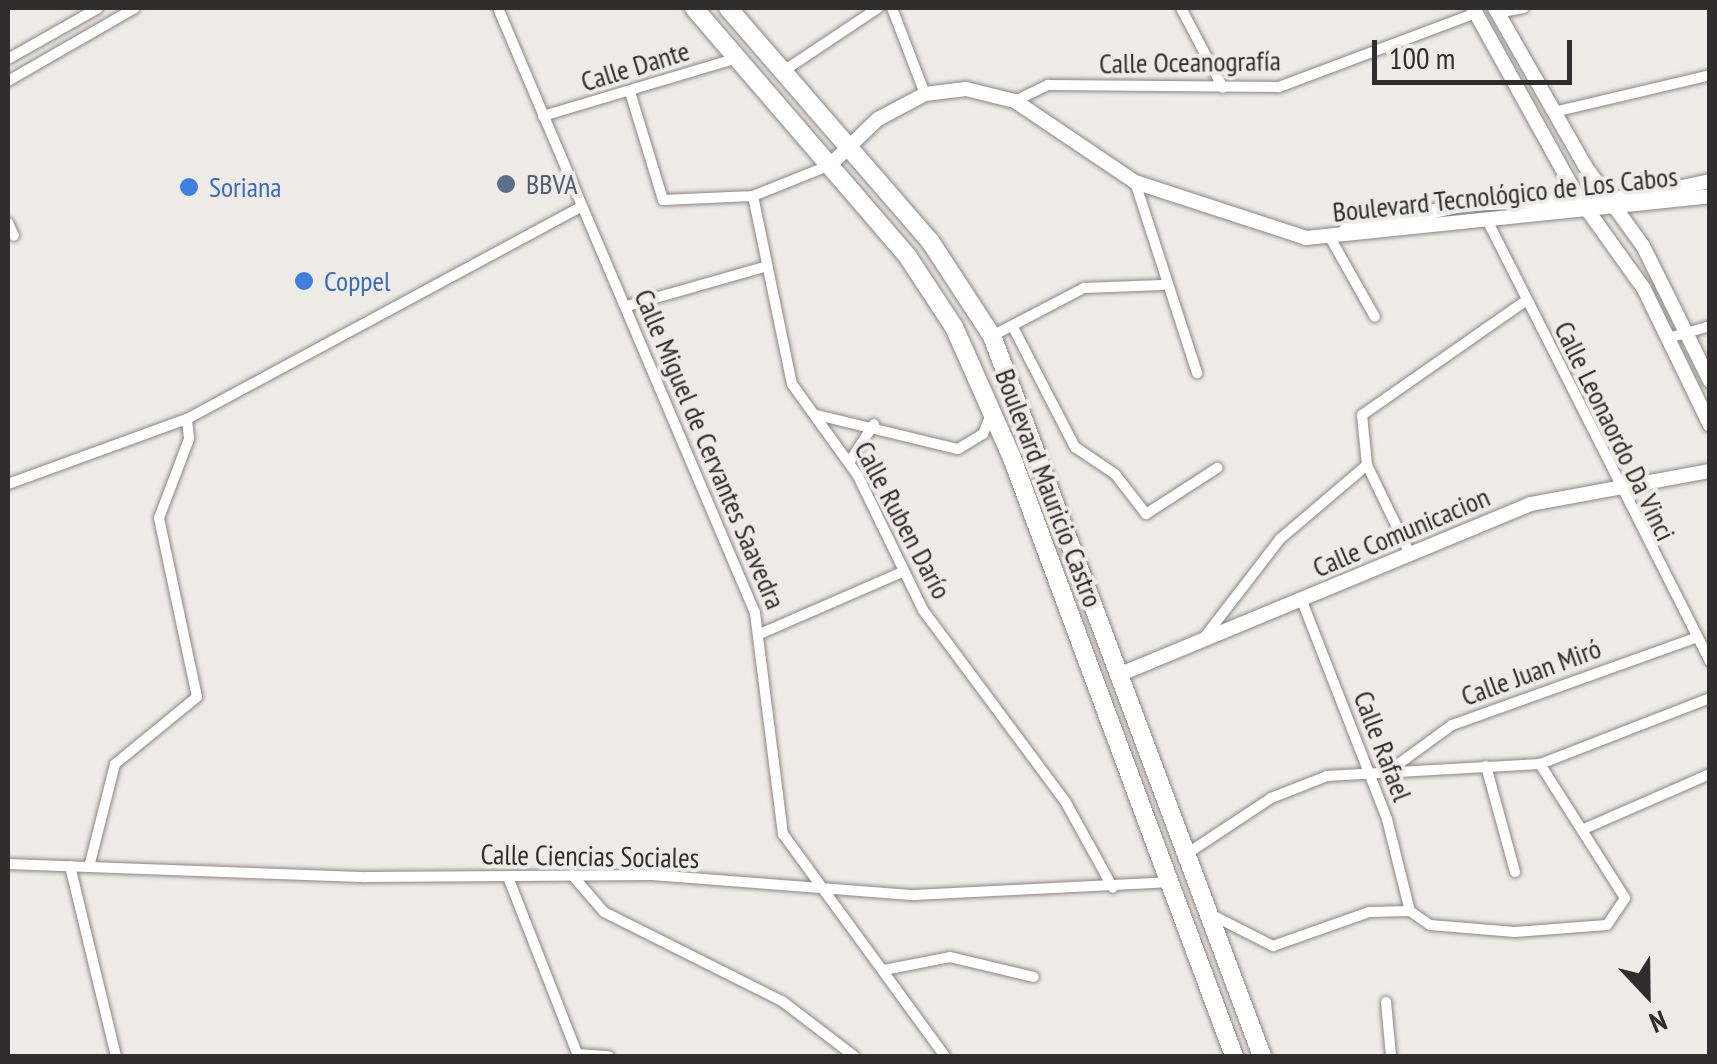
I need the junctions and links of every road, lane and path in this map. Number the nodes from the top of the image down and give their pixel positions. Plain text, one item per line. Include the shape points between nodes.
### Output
1 (98, 8) edge
2 (135, 8) edge
3 (498, 8) edge
4 (694, 8) edge
5 (728, 8) edge
6 (878, 8) edge
7 (892, 8) edge
8 (1181, 8) edge
9 (1524, 8) edge
10 (1474, 10) edge
11 (1497, 10) edge
12 (740, 57) junction
13 (8, 59) edge
14 (785, 70) junction
15 (1710, 74) edge
16 (8, 81) edge
17 (1223, 88) junction
18 (630, 92) junction
19 (925, 94) junction
20 (1015, 100) junction
21 (1554, 112) junction
22 (543, 116) junction
23 (849, 146) junction
24 (830, 165) junction
25 (1710, 181) edge
26 (1136, 182) junction
27 (1576, 194) junction
28 (752, 196) junction
29 (1607, 196) junction
30 (1710, 196) edge
31 (579, 208) junction
32 (1590, 210) junction
33 (1618, 210) junction
34 (1486, 218) junction
35 (8, 223) edge
36 (14, 236) dead end
37 (1330, 237) junction
38 (764, 267) junction
39 (1162, 285) junction
40 (1526, 300) junction
41 (626, 306) junction
42 (1375, 317) dead end
43 (1710, 326) edge
44 (1015, 331) junction
45 (1689, 333) junction
46 (992, 336) junction
47 (1668, 338) junction
48 (1197, 374) dead end
49 (1710, 381) edge
50 (992, 411) junction
51 (817, 415) junction
52 (186, 419) junction
53 (874, 424) junction
54 (1710, 424) edge
55 (850, 461) junction
56 (1367, 465) junction
57 (1218, 468) dead end
58 (1710, 471) edge
59 (8, 484) edge
60 (1615, 489) junction
61 (1410, 554) junction
62 (902, 572) junction
63 (1302, 601) junction
64 (762, 633) junction
65 (1695, 638) junction
66 (1202, 640) junction
67 (1710, 662) edge
68 (1122, 673) junction
69 (1710, 698) edge
70 (1540, 764) junction
71 (1486, 766) junction
72 (1368, 768) junction
73 (1393, 768) junction
74 (1710, 774) edge
75 (1584, 829) junction
76 (1188, 852) junction
77 (8, 864) edge
78 (70, 866) junction
79 (89, 866) junction
80 (1515, 872) dead end
81 (572, 875) junction
82 (508, 877) junction
83 (1171, 882) junction
84 (1113, 888) junction
85 (816, 890) junction
86 (1410, 910) junction
87 (1210, 913) junction
88 (884, 970) junction
89 (1034, 977) dead end
90 (1386, 1002) dead end
91 (577, 1055) edge
92 (116, 1056) edge
93 (609, 1056) edge
94 (854, 1056) edge
95 (945, 1056) edge
96 (1234, 1056) edge
97 (1262, 1056) edge
98 (1392, 1056) edge

1 - 13 street
2 - 16 street
3 - 22 street, Calle Miguel de Cervantes Saavedra
4 - 12 main road, Boulevard Mauricio Castro
5 - 14 main road, Boulevard Mauricio Castro
6 - 14 street
7 - 19 street
8 - 17 street
9 - 11 street
10 - 17 street, Calle Oceanografía via 1310,81
10 - 27 street
11 - 21 street
12 - 18 street, Calle Dante
12 - 24 main road, Boulevard Mauricio Castro
14 - 23 main road, Boulevard Mauricio Castro
15 - 21 street
17 - 20 street, Calle Oceanografía via 1048,86
18 - 22 street, Calle Dante
18 - 28 street via 664,200
19 - 20 street, Boulevard Tecnológico de Los Cabos via 977,90
19 - 23 street, Boulevard Tecnológico de Los Cabos
20 - 26 street, Boulevard Tecnológico de Los Cabos
21 - 29 street
22 - 31 street, Calle Miguel de Cervantes Saavedra
23 - 24 street, Boulevard Tecnológico de Los Cabos
23 - 46 main road, Boulevard Mauricio Castro via 930,241
24 - 28 street
24 - 50 main road, Boulevard Mauricio Castro via 938,299
25 - 29 street, Boulevard Tecnológico de Los Cabos
26 - 37 street, Boulevard Tecnológico de Los Cabos via 1306,238
26 - 39 street
27 - 29 street, Boulevard Tecnológico de Los Cabos
27 - 32 street
27 - 37 street, Boulevard Tecnológico de Los Cabos via 1466,204
28 - 38 street, Calle Ruben Darío
29 - 33 street
30 - 33 street, Boulevard Tecnológico de Los Cabos
31 - 41 street, Calle Miguel de Cervantes Saavedra
31 - 52 street
32 - 33 street, Boulevard Tecnológico de Los Cabos
32 - 34 street, Boulevard Tecnológico de Los Cabos
32 - 47 street
33 - 45 street
34 - 37 street, Boulevard Tecnológico de Los Cabos
34 - 40 street, Calle Leonaordo Da Vinci
35 - 36 street
37 - 42 street
38 - 41 street
38 - 51 street, Calle Ruben Darío via 788,373
39 - 44 street via 1084,288
39 - 48 street
40 - 56 street via 1370,406 1358,426
40 - 60 street, Calle Leonaordo Da Vinci
41 - 64 street, Calle Miguel de Cervantes Saavedra
43 - 45 street
44 - 46 street
44 - 57 street via 1075,448 1115,474 1146,514
45 - 47 street
45 - 49 street
46 - 68 main road, Boulevard Mauricio Castro
47 - 54 street
50 - 53 street via 983,434 958,449
50 - 83 main road, Boulevard Mauricio Castro
51 - 53 street
51 - 55 street, Calle Ruben Darío
52 - 59 street
52 - 79 street via 189,440 159,518 197,697 114,764
53 - 55 street
55 - 62 street, Calle Ruben Darío
56 - 61 street
56 - 66 street via 1280,539
58 - 60 street, Calle Comunicacion
60 - 61 street, Calle Comunicacion via 1530,504
60 - 65 street, Calle Leonaordo Da Vinci
61 - 63 street, Calle Comunicacion
62 - 64 street
62 - 84 street, Calle Ruben Darío via 1080,822
63 - 66 street, Calle Comunicacion
63 - 72 street, Calle Rafael
64 - 85 street, Calle Miguel de Cervantes Saavedra via 775,806
65 - 67 street, Calle Leonaordo Da Vinci
65 - 73 street, Calle Juan Miró via 1452,725
66 - 68 street, Calle Comunicacion
68 - 76 main road, Boulevard Mauricio Castro
69 - 70 street
70 - 71 street
70 - 75 street
71 - 73 street
71 - 80 street
72 - 73 street
72 - 76 street via 1271,798
72 - 86 street, Calle Rafael
74 - 75 street
75 - 86 street via 1625,898 1608,925 1430,925
76 - 87 main road, Boulevard Mauricio Castro
77 - 78 street, Calle Ciencias Sociales
78 - 79 street, Calle Ciencias Sociales
78 - 92 street
79 - 82 street, Calle Ciencias Sociales
81 - 82 street, Calle Ciencias Sociales
81 - 85 street, Calle Ciencias Sociales
81 - 94 street via 604,912 782,1001
82 - 91 street
83 - 84 street, Calle Ciencias Sociales
83 - 96 main road, Boulevard Mauricio Castro
84 - 85 street, Calle Ciencias Sociales
85 - 88 street, Calle Miguel de Cervantes Saavedra
86 - 87 street via 1354,916 1274,946
87 - 97 main road, Boulevard Mauricio Castro
88 - 89 street via 961,957
88 - 95 street, Calle Miguel de Cervantes Saavedra
90 - 98 street
91 - 93 street

